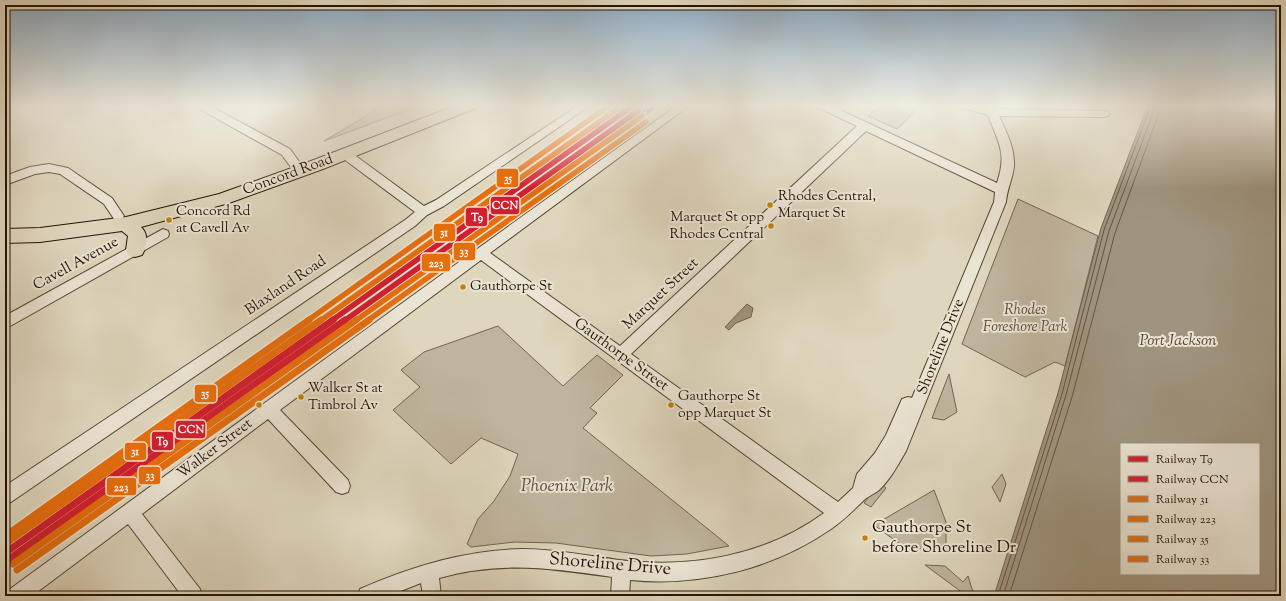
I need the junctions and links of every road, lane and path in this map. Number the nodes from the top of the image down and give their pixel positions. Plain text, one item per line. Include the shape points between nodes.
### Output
1 (251, 133) edge
2 (378, 133) edge
3 (398, 133) edge
4 (544, 133) edge
5 (646, 133) edge
6 (856, 133) edge
7 (882, 133) edge
8 (1001, 133) edge
9 (345, 154) junction
10 (298, 167) junction
11 (5, 181) edge
12 (1001, 190) junction
13 (423, 212) junction
14 (122, 220) junction
15 (5, 226) edge
16 (163, 234) dead end
17 (5, 236) edge
18 (135, 250) junction
19 (481, 253) junction
20 (5, 323) edge
21 (620, 355) junction
22 (269, 409) junction
23 (342, 486) dead end
24 (5, 496) edge
25 (130, 512) junction
26 (839, 512) junction
27 (621, 570) junction
28 (429, 572) junction
29 (17, 596) edge
30 (193, 596) edge
31 (367, 596) edge
32 (432, 596) edge
33 (620, 596) edge

1 - 10 street via 286,152
2 - 10 highway, Concord Road
3 - 9 highway, Concord Road
4 - 13 street, Blaxland Road
5 - 19 street, Walker Street
6 - 21 street, Marquet Street
7 - 12 street
8 - 12 street, Shoreline Drive via 1008,153 1008,167
9 - 10 highway, Concord Road
9 - 13 street
10 - 14 highway, Concord Road via 223,199
11 - 14 street via 40,168 57,168 108,201
12 - 26 street, Shoreline Drive via 1000,202 900,446 871,486
13 - 24 street, Blaxland Road
14 - 15 highway, Concord Road
14 - 17 highway, Concord Road via 46,234
14 - 18 highway via 137,234
16 - 18 street, Cavell Avenue
18 - 20 street, Cavell Avenue
19 - 21 street, Gauthorpe Street
19 - 22 street, Walker Street
21 - 26 street, Gauthorpe Street
22 - 23 street
22 - 25 street, Walker Street
25 - 29 street, Walker Street
25 - 30 street
26 - 27 street, Shoreline Drive via 808,534 753,559 730,565 676,572
27 - 28 street, Shoreline Drive via 526,558 462,564
27 - 33 street
28 - 31 street, Shoreline Drive via 395,583
28 - 32 street

